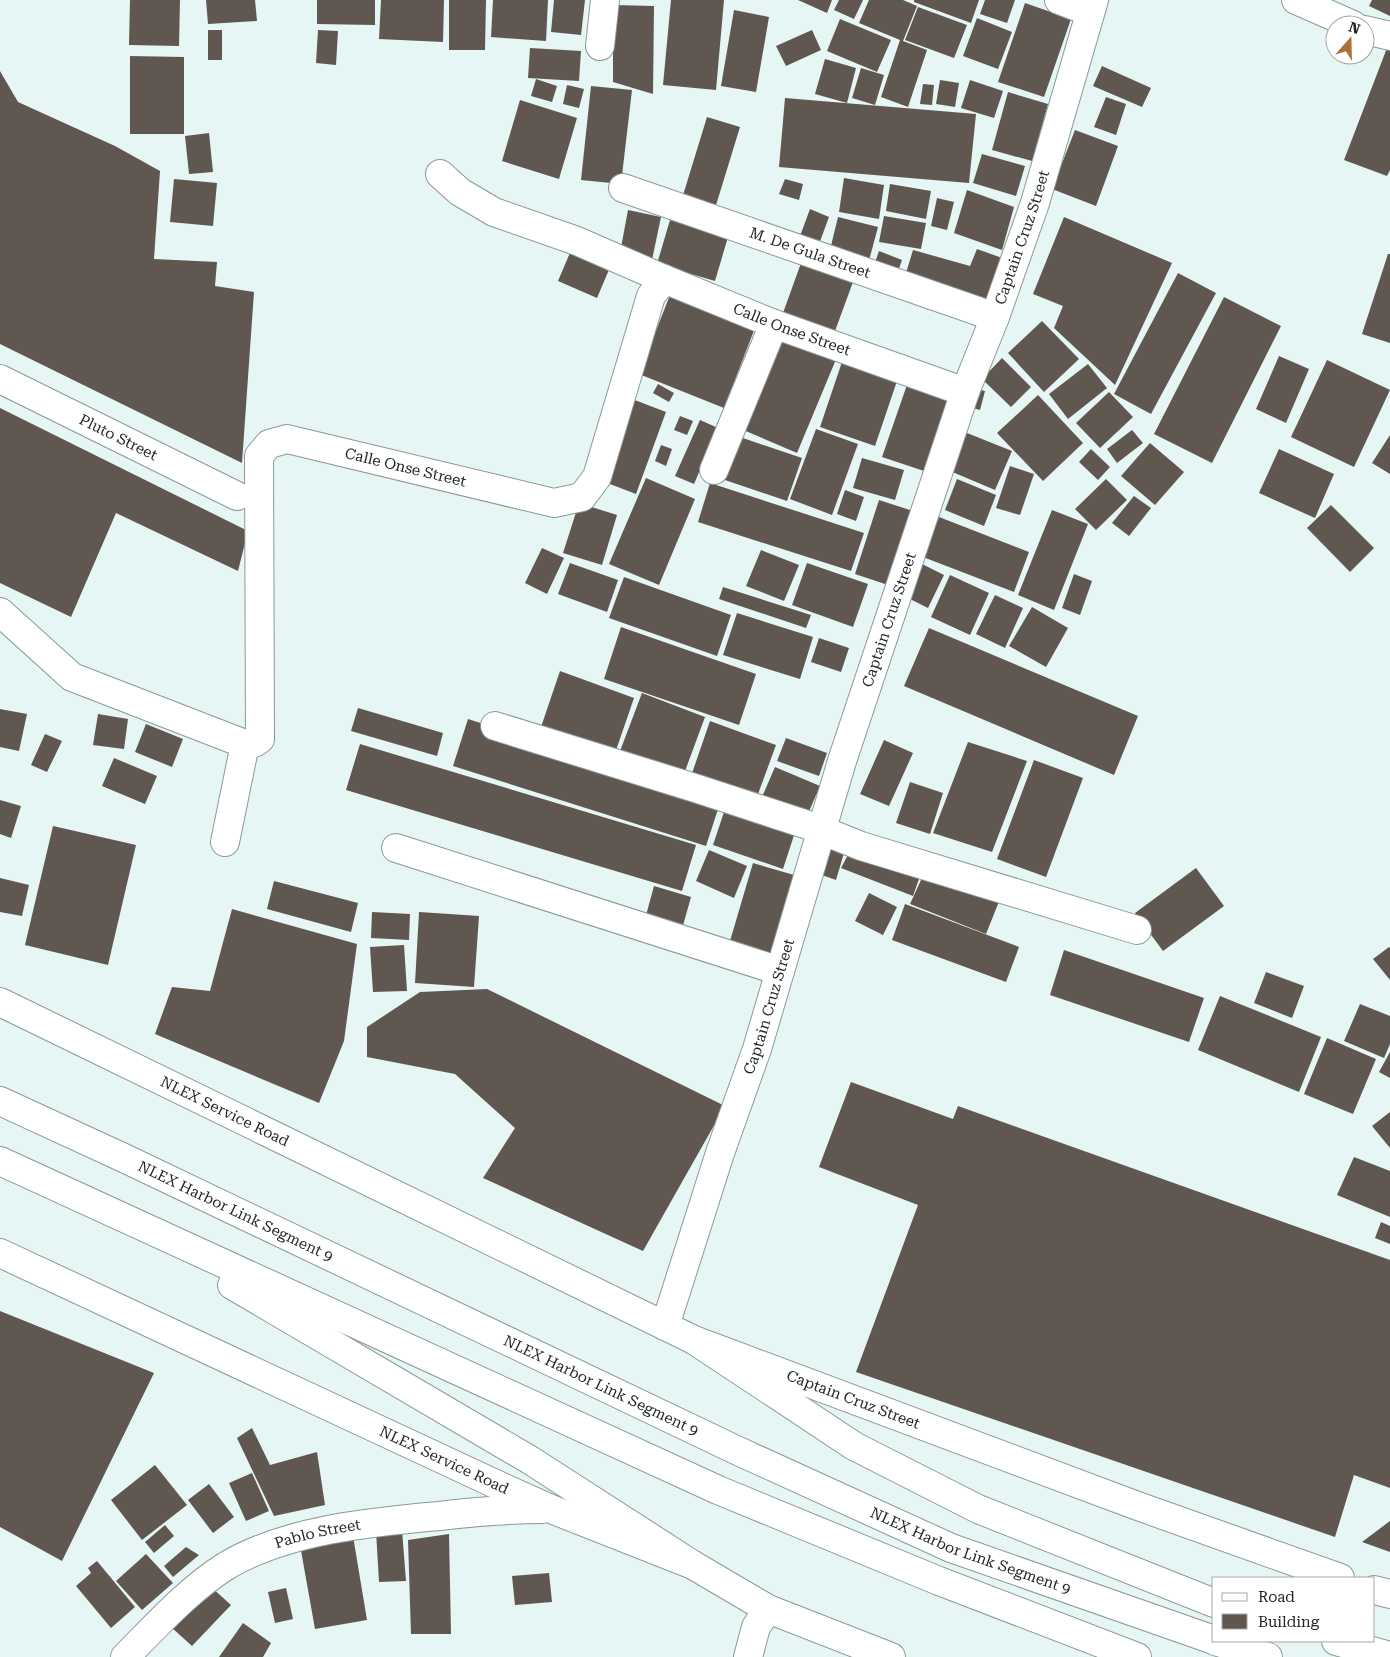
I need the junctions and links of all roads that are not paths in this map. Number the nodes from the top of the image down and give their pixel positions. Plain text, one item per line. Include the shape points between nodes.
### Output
1 (605, 0) edge
2 (1059, 0) edge
3 (1296, 0) edge
4 (1092, 6) edge
5 (1330, 15) edge
6 (1375, 32) edge
7 (1390, 36) edge
8 (600, 46) dead end
9 (440, 174) dead end
10 (623, 188) dead end
11 (664, 278) junction
12 (995, 317) junction
13 (774, 324) junction
14 (0, 379) edge
15 (965, 392) junction
16 (714, 470) dead end
17 (237, 496) dead end
18 (0, 612) edge
19 (495, 726) dead end
20 (245, 744) junction
21 (821, 830) junction
22 (225, 842) dead end
23 (396, 848) dead end
24 (1137, 930) dead end
25 (780, 971) junction
26 (0, 1002) edge
27 (0, 1101) edge
28 (0, 1161) edge
29 (99, 1207) junction
30 (0, 1253) edge
31 (665, 1326) junction
32 (694, 1340) junction
33 (551, 1509) junction
34 (693, 1565) junction
35 (1337, 1577) edge
36 (1375, 1590) edge
37 (1390, 1594) edge
38 (1212, 1602) edge
39 (768, 1610) junction
40 (1212, 1639) edge
41 (1221, 1642) edge
42 (1340, 1642) edge
43 (1390, 1656) edge
44 (125, 1657) edge
45 (748, 1657) edge
46 (891, 1657) edge
47 (1137, 1657) edge
48 (1268, 1657) edge

1 - 8 main road
2 - 4 main road
3 - 5 main road
4 - 12 main road, Captain Cruz Street via 1036,203
6 - 7 main road
9 - 11 main road via 460,192 494,212 577,241
10 - 12 main road, M. De Gula Street
11 - 13 main road, Calle Onse Street
11 - 20 main road, Calle Onse Street via 651,296 597,477 582,497 554,503 287,439 269,444 259,456 260,738
12 - 15 main road, Captain Cruz Street
13 - 15 main road, Calle Onse Street
13 - 16 main road
14 - 17 main road, Pluto Street
15 - 21 main road, Captain Cruz Street
18 - 20 main road via 72,677
19 - 21 main road
20 - 22 main road
21 - 24 main road via 861,846
21 - 25 main road, Captain Cruz Street
23 - 25 main road
25 - 31 main road, Captain Cruz Street
26 - 31 main road, NLEX Service Road
27 - 40 main road, NLEX Harbor Link Segment 9 via 736,1450 951,1548
28 - 29 main road
29 - 34 main road via 530,1460
29 - 47 main road via 718,1490 939,1581
30 - 33 main road, NLEX Service Road
31 - 32 main road, Captain Cruz Street
32 - 35 main road, Captain Cruz Street via 1126,1502
32 - 38 main road via 854,1446 978,1509
33 - 34 main road, NLEX Service Road
33 - 44 main road, Pablo Street via 511,1509 403,1519 316,1533 257,1550 196,1587
34 - 39 main road, NLEX Service Road
36 - 37 main road
39 - 45 main road via 756,1627
39 - 46 main road, NLEX Service Road
41 - 48 main road, NLEX Harbor Link Segment 9
42 - 43 main road

